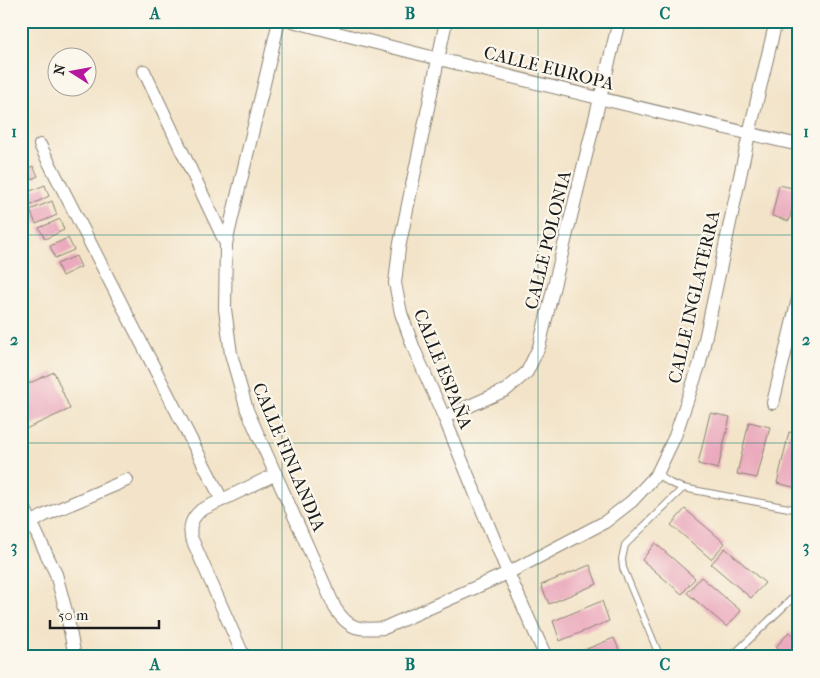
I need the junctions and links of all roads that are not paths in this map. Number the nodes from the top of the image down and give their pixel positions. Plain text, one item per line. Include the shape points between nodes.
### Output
1 (279, 21) edge
2 (292, 21) edge
3 (446, 21) edge
4 (619, 21) edge
5 (776, 21) edge
6 (438, 58) junction
7 (144, 71) dead end
8 (600, 98) junction
9 (749, 134) junction
10 (40, 145) dead end
11 (799, 145) edge
12 (226, 244) junction
13 (799, 295) edge
14 (773, 403) dead end
15 (444, 417) junction
16 (276, 474) junction
17 (657, 474) junction
18 (127, 480) dead end
19 (683, 488) junction
20 (222, 500) junction
21 (21, 501) edge
22 (799, 510) edge
23 (27, 526) edge
24 (508, 573) junction
25 (799, 592) edge
26 (356, 628) joint
27 (75, 657) edge
28 (244, 657) edge
29 (546, 657) edge
30 (660, 657) edge
31 (730, 657) edge

1 - 12 street, CALLE FINLANDIA
2 - 6 street, CALLE EUROPA
3 - 6 street, CALLE ESPAÑA
4 - 8 street, CALLE POLONIA
5 - 9 street, CALLE INGLATERRA
6 - 8 street, CALLE EUROPA
6 - 15 street, CALLE ESPAÑA via 399,248 395,283 401,313 414,349
7 - 12 street
8 - 9 street, CALLE EUROPA
8 - 15 street, CALLE POLONIA via 540,347 527,372 506,390
9 - 11 street, CALLE EUROPA
9 - 17 street, CALLE INGLATERRA via 700,363 675,436
10 - 20 street
12 - 16 street, CALLE FINLANDIA via 225,309 232,354 247,410
13 - 14 street
15 - 24 street, CALLE ESPAÑA
16 - 20 street
16 - 26 street, CALLE FINLANDIA via 335,608 343,620
17 - 19 lane via 670,484
17 - 24 street, CALLE INGLATERRA via 632,501 605,522
18 - 23 street
19 - 22 lane
19 - 30 lane via 625,545 622,559
20 - 28 street via 195,515 190,530
21 - 23 street
23 - 27 street via 56,574
24 - 26 street, CALLE INGLATERRA via 384,628
24 - 29 street, CALLE ESPAÑA
25 - 31 lane

